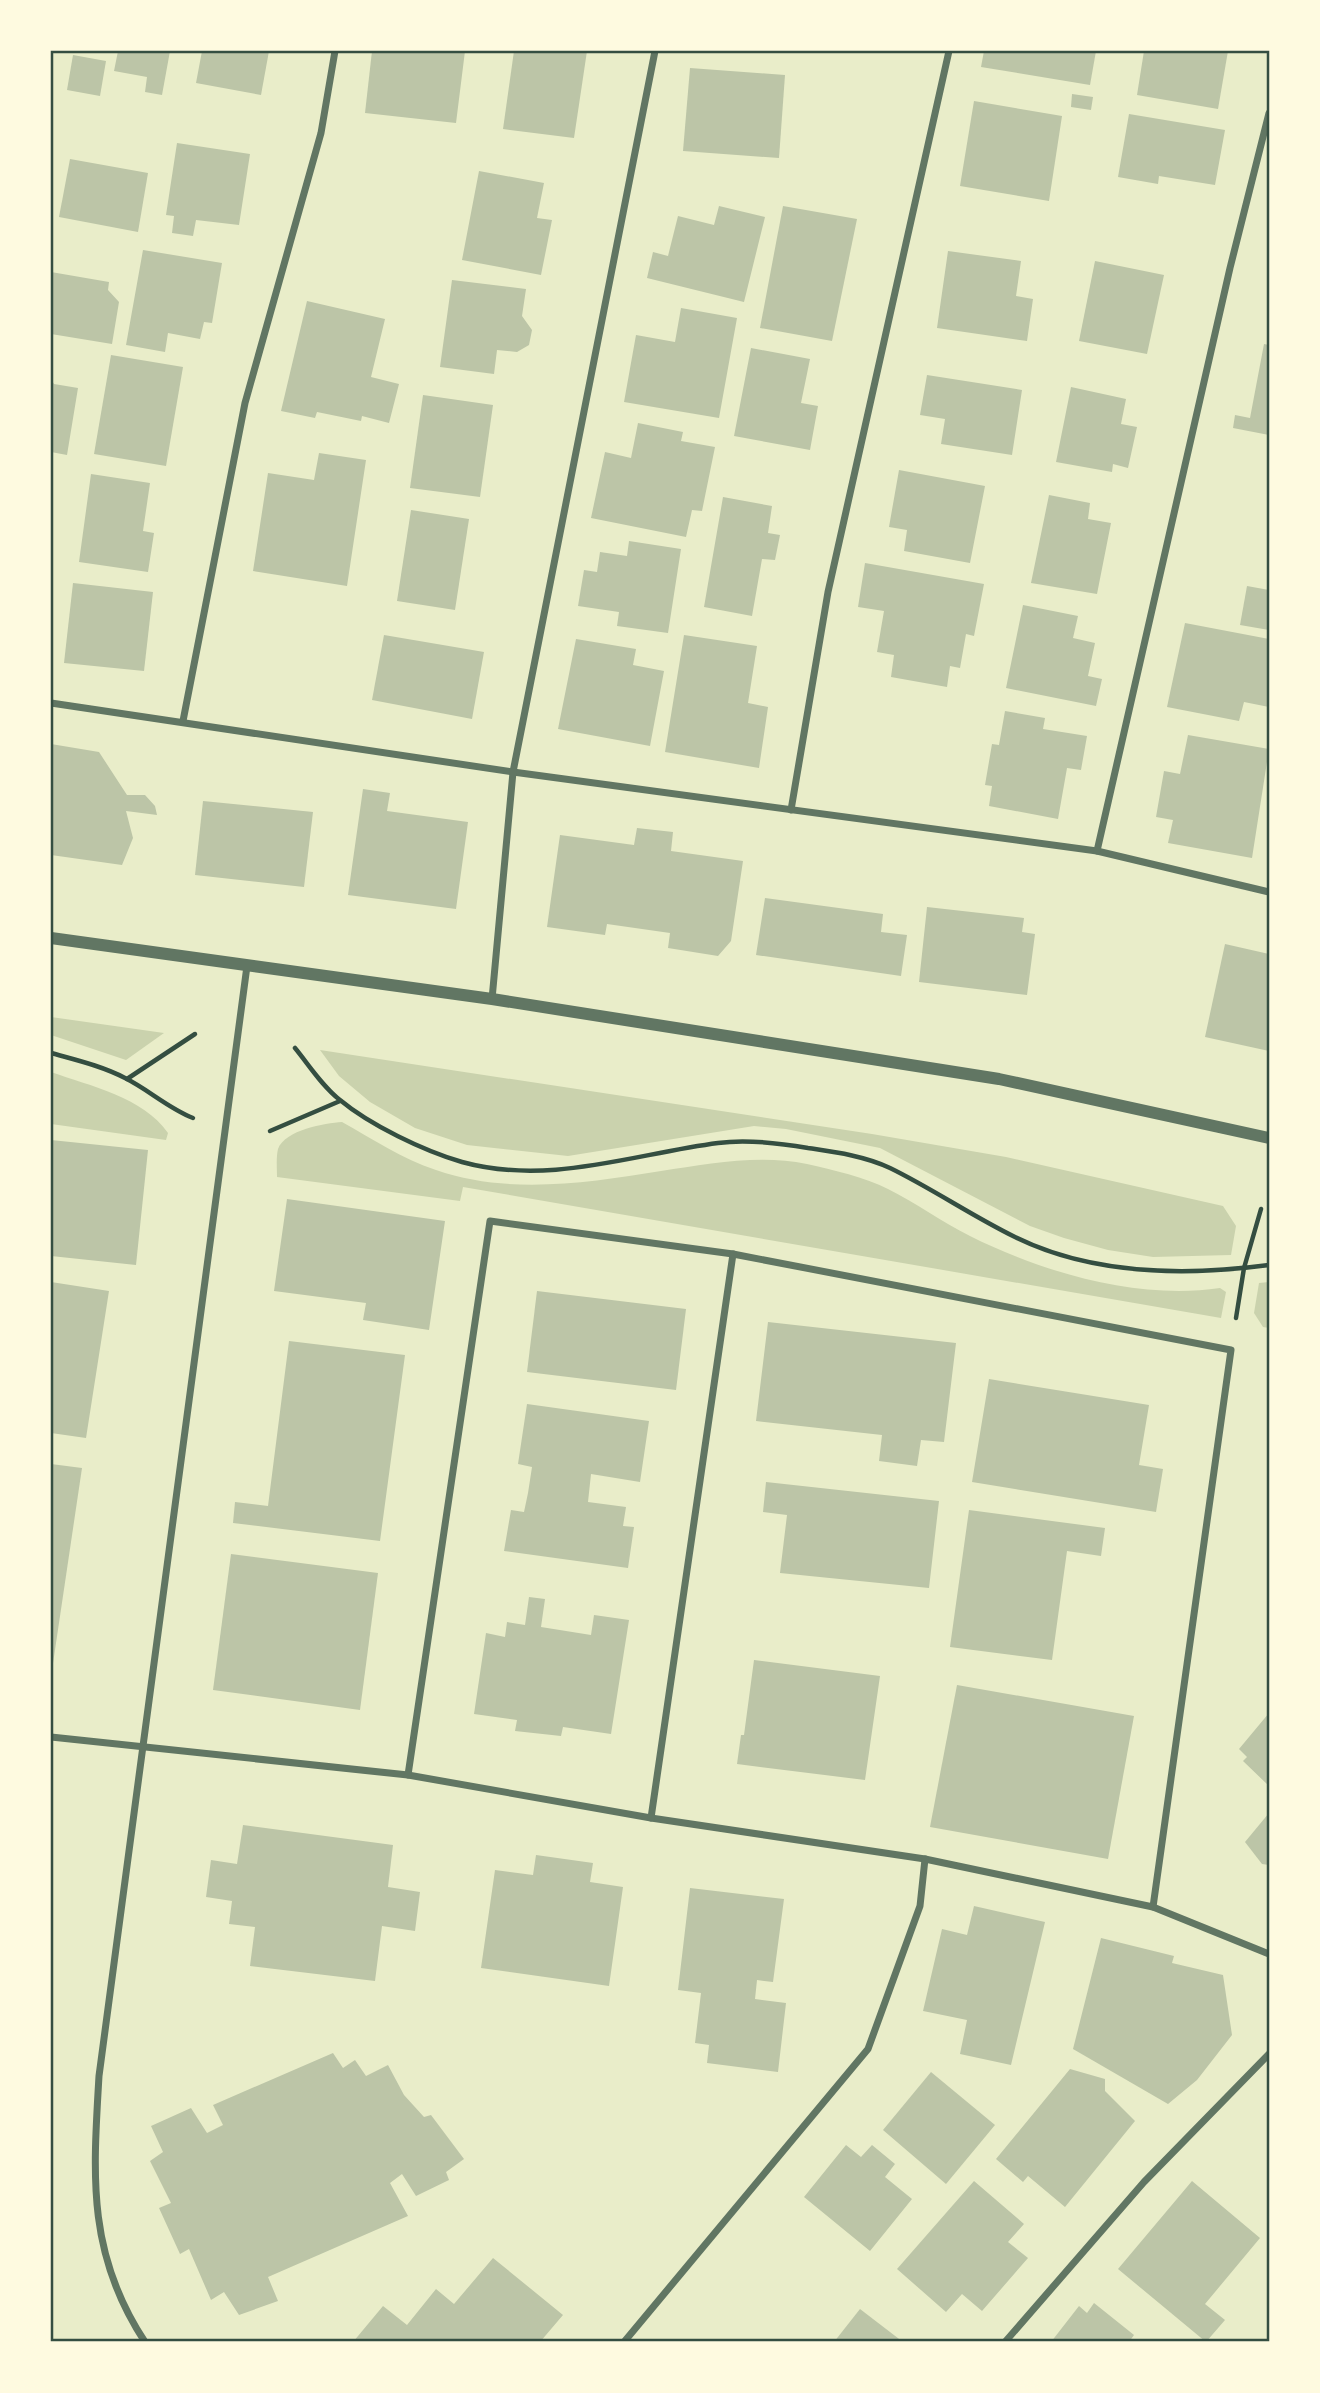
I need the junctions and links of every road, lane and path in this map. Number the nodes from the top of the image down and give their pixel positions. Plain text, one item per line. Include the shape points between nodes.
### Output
1 (335, 51) edge
2 (655, 51) edge
3 (949, 51) edge
4 (1269, 113) edge
5 (51, 703) edge
6 (183, 720) junction
7 (513, 772) junction
8 (790, 810) junction
9 (1097, 851) junction
10 (1269, 892) edge
11 (51, 938) edge
12 (247, 966) junction
13 (492, 999) junction
14 (195, 1034) dead end
15 (295, 1048) dead end
16 (51, 1053) edge
17 (127, 1079) junction
18 (340, 1101) junction
19 (227, 1130) junction
20 (270, 1131) dead end
21 (1269, 1138) edge
22 (1262, 1209) dead end
23 (733, 1254) junction
24 (1269, 1265) edge
25 (1244, 1268) junction
26 (1231, 1350) junction
27 (51, 1737) edge
28 (143, 1749) junction
29 (408, 1775) junction
30 (651, 1818) junction
31 (925, 1859) junction
32 (1153, 1907) junction
33 (1269, 1954) edge
34 (1269, 2054) edge
35 (145, 2342) edge
36 (624, 2342) edge
37 (1005, 2342) edge

1 - 6 street via 321,133 245,403
2 - 7 street
3 - 8 street via 828,592
4 - 9 street
5 - 6 street
6 - 7 street
7 - 8 street
7 - 13 street
8 - 9 street
9 - 10 street
11 - 12 street
12 - 13 street
12 - 19 street
13 - 21 street via 999,1079
14 - 17 path
15 - 18 path
16 - 17 path
17 - 19 path via 178,1112
18 - 20 path
18 - 25 path via 397,1135 462,1162 502,1168 561,1172 720,1143 755,1142 849,1155 888,1167 1017,1238 1061,1255 1121,1269
19 - 28 street
22 - 25 path
23 - 26 street
23 - 29 street via 490,1221
23 - 30 street
24 - 25 path
25 - 26 path
26 - 32 street
27 - 28 street
28 - 29 street
28 - 35 street via 109,1984 94,2165 101,2244 127,2314
29 - 30 street
30 - 31 street
31 - 32 street
31 - 36 street via 920,1906 868,2049
32 - 33 street
34 - 37 street via 1144,2182

